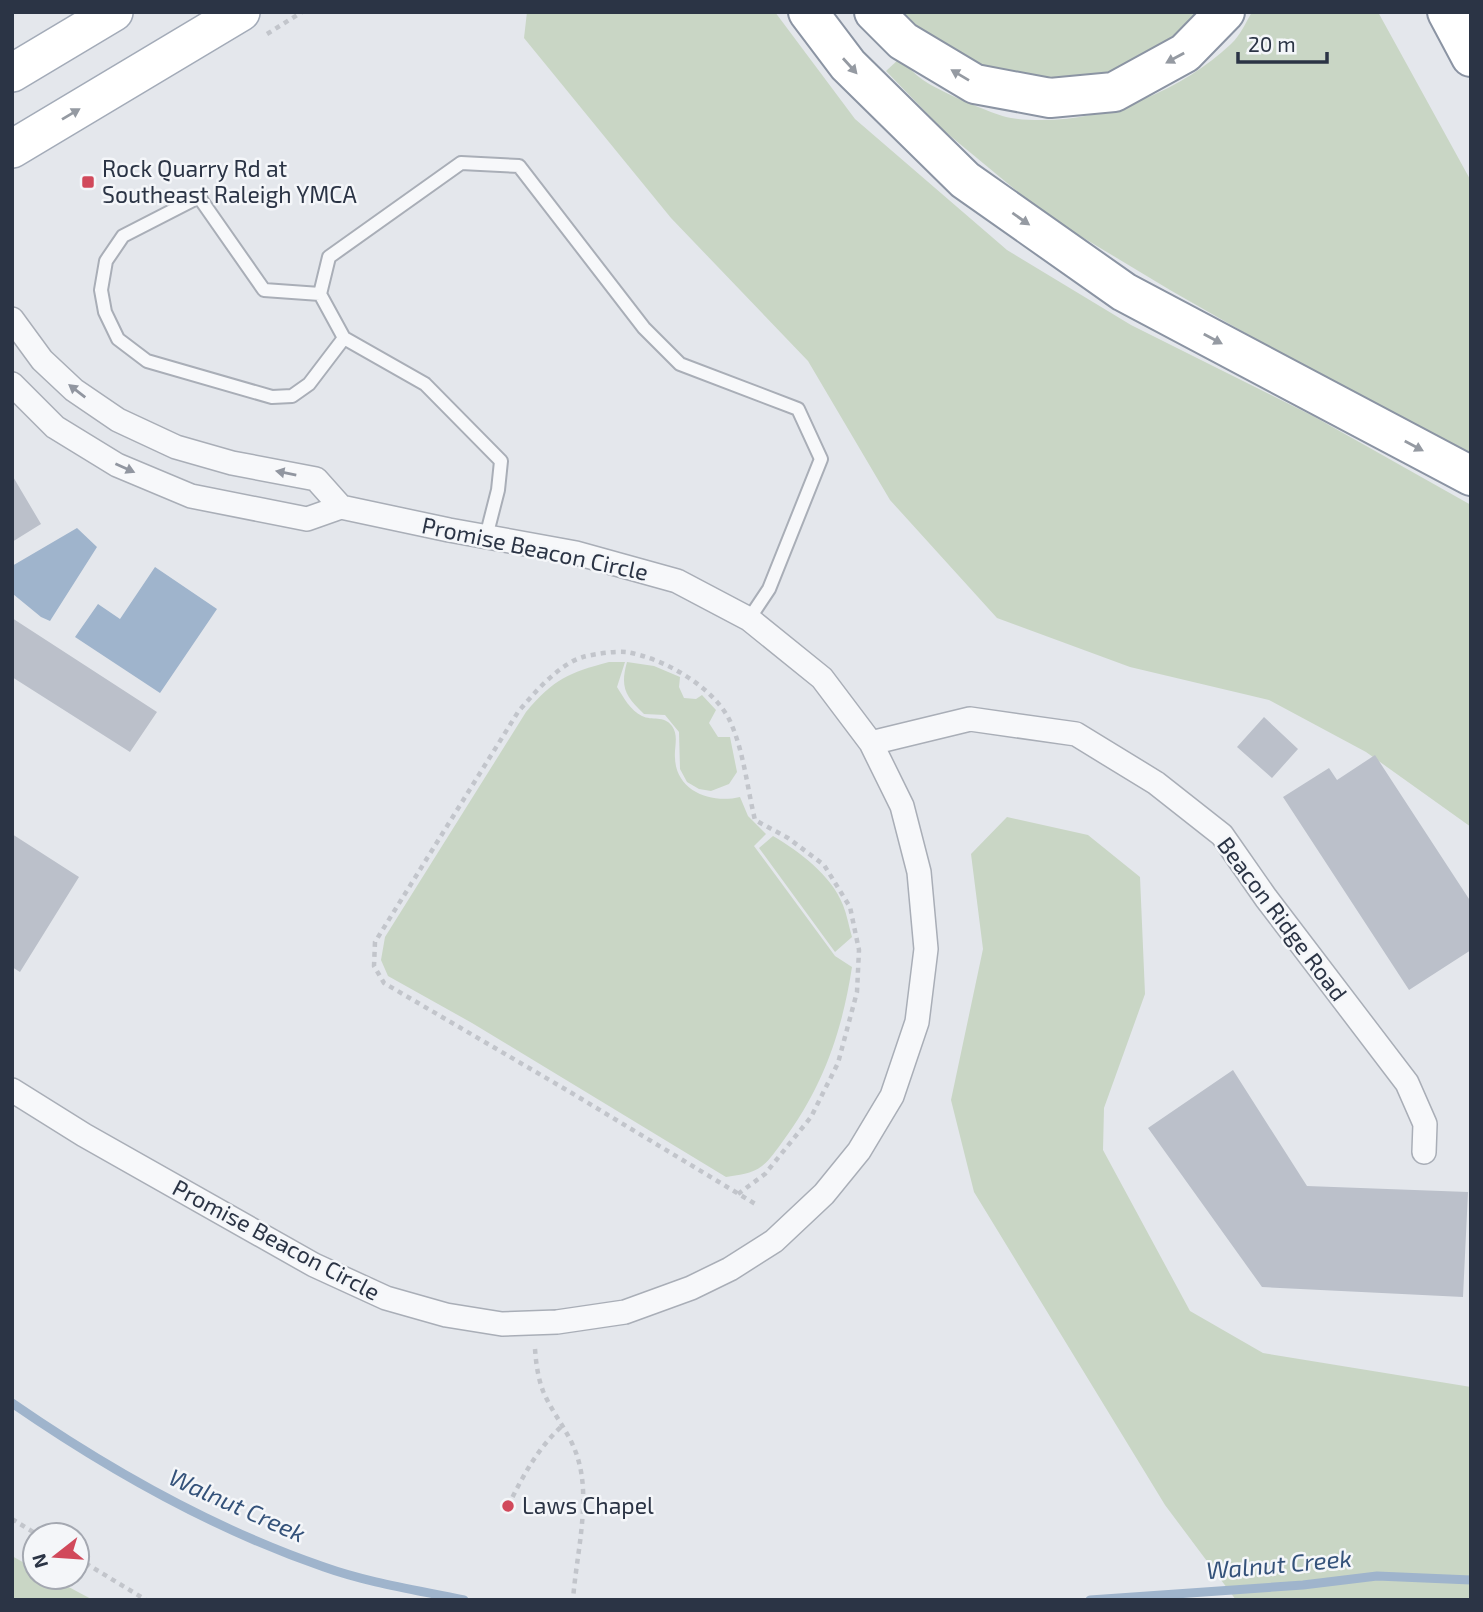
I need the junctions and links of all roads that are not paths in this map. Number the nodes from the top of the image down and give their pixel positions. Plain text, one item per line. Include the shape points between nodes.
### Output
1 (114, 12) edge
2 (240, 12) edge
3 (808, 12) edge
4 (874, 12) edge
5 (1225, 12) edge
6 (1447, 12) edge
7 (1471, 57) edge
8 (12, 73) edge
9 (12, 149) edge
10 (320, 294) junction
11 (12, 319) edge
12 (344, 338) junction
13 (12, 384) edge
14 (1471, 476) edge
15 (341, 507) junction
16 (486, 537) junction
17 (749, 619) junction
18 (871, 743) junction
19 (12, 1090) edge
20 (1424, 1152) dead end

1 - 8 main road
9 -> 2 main road
3 -> 14 highway via 848,65 965,180 1124,292
5 -> 4 highway via 1185,53 1114,92 1050,98 975,84 903,41
6 - 7 highway
10 - 12 lane
10 - 12 lane via 264,290 199,197 123,236 106,261 101,290 118,339 147,361 272,397 292,396 309,384
10 - 17 lane via 330,257 461,163 519,166 644,328 680,364 798,409 821,459 769,589
15 -> 11 street via 317,479 176,447 118,420 74,390 42,360
12 - 16 lane via 425,384 501,461
13 -> 15 street via 55,427 117,465 191,496 307,519
15 - 16 street, Promise Beacon Circle
16 - 17 street, Promise Beacon Circle via 576,553 677,581
17 - 18 street, Promise Beacon Circle via 822,678
18 - 19 street, Promise Beacon Circle via 902,806 919,872 926,949 917,1022 892,1096 859,1151 824,1194 774,1241 691,1288 625,1312 502,1324 386,1298 290,1251
18 - 20 street, Beacon Ridge Road via 970,719 1076,734 1156,783 1222,835 1407,1083 1425,1124

